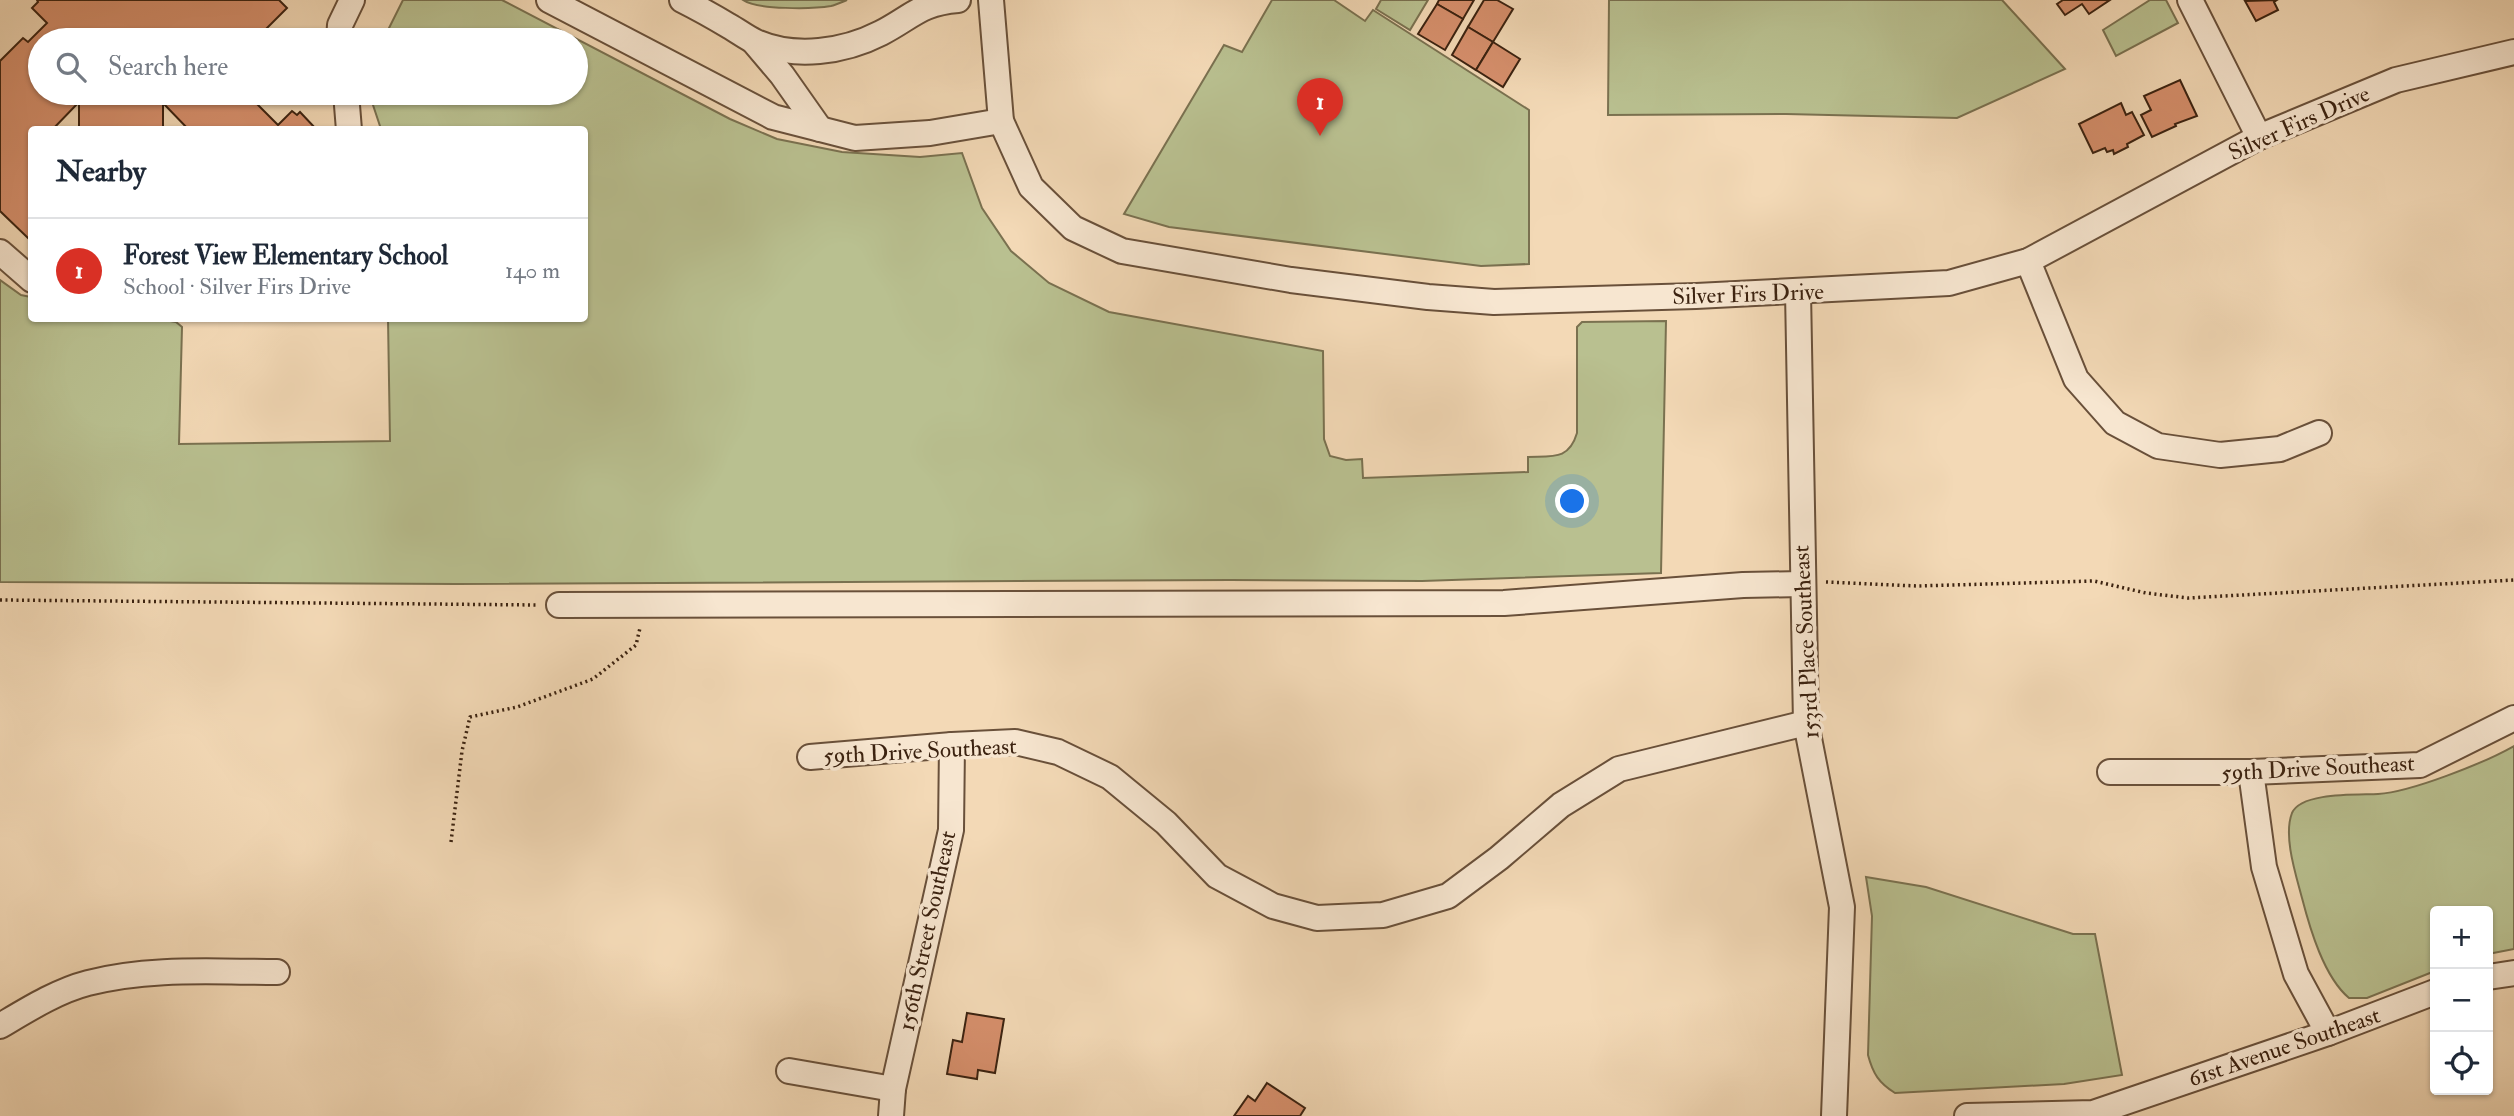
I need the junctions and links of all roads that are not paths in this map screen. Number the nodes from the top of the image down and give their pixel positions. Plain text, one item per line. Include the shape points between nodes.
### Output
1 (352, 0) edge
2 (549, 0) edge
3 (682, 0) edge
4 (958, 0) edge
5 (983, 0) edge
6 (991, 0) edge
7 (2190, 0) edge
8 (340, 28) edge
9 (754, 41) junction
10 (2514, 52) edge
11 (347, 105) edge
12 (1001, 121) junction
13 (349, 126) edge
14 (820, 129) junction
15 (2259, 137) junction
16 (0, 251) edge
17 (2028, 261) junction
18 (28, 276) edge
19 (1798, 292) junction
20 (2319, 433) dead end
21 (1802, 584) junction
22 (559, 605) road end
23 (2514, 718) edge
24 (1806, 723) junction
25 (952, 745) junction
26 (810, 757) dead end
27 (2110, 772) dead end
28 (2251, 772) junction
29 (277, 972) dead end
30 (2514, 973) edge
31 (2493, 976) edge
32 (2430, 994) edge
33 (0, 1026) edge
34 (2328, 1033) junction
35 (789, 1071) dead end
36 (893, 1088) junction
37 (2093, 1114) edge
38 (891, 1116) edge
39 (1835, 1116) edge
40 (1967, 1116) edge

1 - 8 street
2 - 14 street via 772,117
3 - 9 street
4 - 9 street via 924,6 880,34 831,49 774,49
5 - 6 street
6 - 12 street
7 - 15 street
9 - 14 street
10 - 15 street, Silver Firs Drive via 2396,80
11 - 13 street
12 - 14 street via 930,134 855,138
12 - 19 street, Silver Firs Drive via 1031,187 1073,228 1122,251 1428,298 1494,302
15 - 17 street, Silver Firs Drive
16 - 18 street
17 - 19 street, Silver Firs Drive via 1949,283
17 - 20 street via 2076,379 2115,423 2158,446 2220,455 2280,449
19 - 21 street, 153rd Place Southeast
21 - 22 street via 1504,603
21 - 24 street, 153rd Place Southeast
23 - 28 street, 59th Drive Southeast via 2420,765
24 - 25 street, 59th Drive Southeast via 1619,769 1561,805 1448,896 1383,915 1317,918 1273,906 1217,876 1166,823 1110,777 1058,752 1015,742
24 - 39 street, 153rd Place Southeast via 1842,907
25 - 26 street, 59th Drive Southeast
25 - 36 street, 156th Street Southeast via 951,830
27 - 28 street, 59th Drive Southeast
28 - 34 street via 2264,867 2296,974
29 - 33 street via 158,972 86,983
30 - 31 street
32 - 34 street, 61st Avenue Southeast
34 - 37 street, 61st Avenue Southeast
35 - 36 street
36 - 38 street, 156th Street Southeast
37 - 40 street, 61st Avenue Southeast

